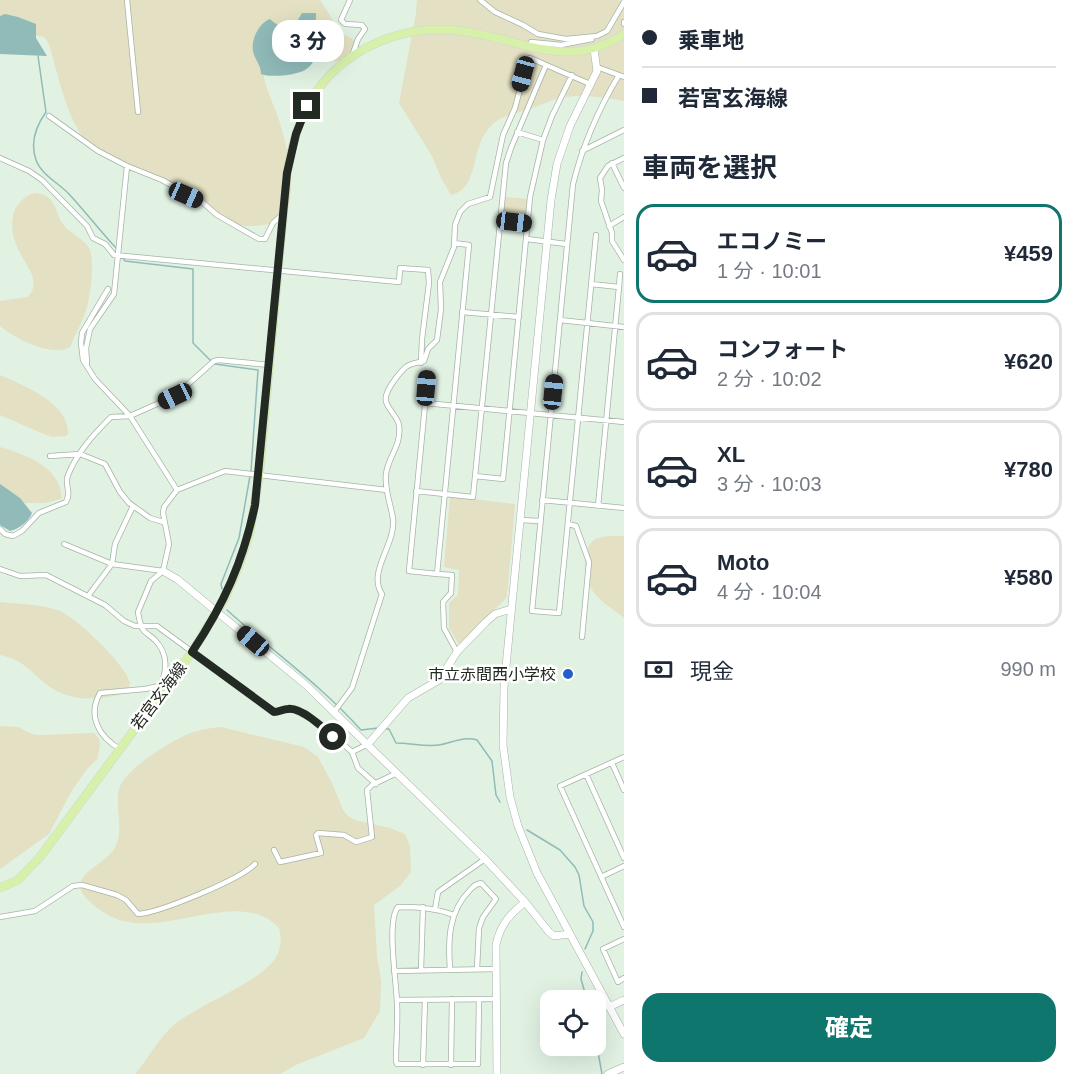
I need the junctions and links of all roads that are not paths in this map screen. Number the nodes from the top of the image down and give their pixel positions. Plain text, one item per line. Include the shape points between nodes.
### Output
1 (127, 0) edge
2 (350, 0) edge
3 (480, 0) edge
4 (624, 2) edge
5 (624, 34) edge
6 (597, 36) junction
7 (530, 47) junction
8 (594, 49) junction
9 (352, 56) junction
10 (546, 65) junction
11 (597, 67) junction
12 (572, 75) junction
13 (622, 76) edge
14 (590, 84) junction
15 (138, 112) dead end
16 (49, 116) dead end
17 (624, 130) edge
18 (517, 132) junction
19 (543, 140) junction
20 (582, 151) junction
21 (0, 158) edge
22 (624, 158) edge
23 (612, 164) junction
24 (127, 166) junction
25 (624, 188) edge
26 (283, 215) junction
27 (624, 218) edge
28 (500, 221) junction
29 (528, 224) junction
30 (609, 226) junction
31 (596, 235) dead end
32 (527, 240) junction
33 (546, 242) junction
34 (454, 243) junction
35 (566, 244) junction
36 (119, 256) junction
37 (624, 260) edge
38 (278, 270) junction
39 (620, 274) dead end
40 (591, 285) junction
41 (619, 287) junction
42 (108, 289) dead end
43 (462, 312) junction
44 (491, 314) junction
45 (519, 317) junction
46 (560, 320) junction
47 (587, 324) junction
48 (615, 326) junction
49 (624, 327) edge
50 (421, 363) junction
51 (270, 366) junction
52 (87, 369) junction
53 (428, 374) dead end
54 (425, 403) junction
55 (454, 405) junction
56 (482, 408) junction
57 (510, 411) junction
58 (530, 412) junction
59 (550, 414) junction
60 (130, 416) junction
61 (578, 417) junction
62 (606, 420) junction
63 (624, 422) edge
64 (80, 454) junction
65 (50, 456) dead end
66 (259, 476) junction
67 (475, 476) junction
68 (177, 490) junction
69 (387, 490) junction
70 (416, 491) junction
71 (445, 494) junction
72 (542, 500) junction
73 (570, 503) junction
74 (133, 506) junction
75 (598, 506) junction
76 (624, 508) edge
77 (520, 519) junction
78 (540, 521) junction
79 (163, 522) junction
80 (568, 524) junction
81 (0, 529) edge
82 (64, 544) dead end
83 (112, 564) junction
84 (0, 569) edge
85 (162, 571) junction
86 (437, 574) junction
87 (88, 596) junction
88 (511, 609) junction
89 (218, 612) junction
90 (142, 627) junction
91 (582, 637) dead end
92 (192, 652) junction
93 (457, 652) junction
94 (334, 712) junction
95 (368, 744) junction
96 (120, 749) junction
97 (352, 752) junction
98 (624, 757) edge
99 (612, 763) junction
100 (397, 773) junction
101 (586, 774) junction
102 (376, 784) junction
103 (624, 790) edge
104 (274, 850) dead end
105 (624, 858) edge
106 (485, 859) junction
107 (255, 864) dead end
108 (624, 866) edge
109 (602, 877) junction
110 (0, 888) edge
111 (525, 902) junction
112 (423, 907) junction
113 (435, 909) junction
114 (454, 915) junction
115 (0, 917) edge
116 (624, 927) edge
117 (570, 934) junction
118 (624, 939) edge
119 (450, 969) junction
120 (477, 969) junction
121 (496, 969) junction
122 (421, 970) junction
123 (394, 971) junction
124 (624, 978) edge
125 (452, 999) junction
126 (479, 999) junction
127 (496, 999) junction
128 (397, 1000) junction
129 (424, 1000) junction
130 (624, 1000) edge
131 (609, 1007) junction
132 (624, 1034) edge
133 (423, 1065) junction
134 (450, 1065) junction
135 (624, 1067) edge
136 (497, 1074) edge
137 (608, 1074) edge

1 - 15 street
2 - 9 street via 340,20 365,29
3 - 6 street via 538,34 566,39
4 - 6 street via 607,31
5 - 8 main road, 若宮玄海線
6 - 7 street via 571,44 531,42
7 - 8 main road, 若宮玄海線 via 559,52
7 - 9 main road, 若宮玄海線 via 439,29 387,38
8 - 11 street
9 - 26 main road, 若宮玄海線 via 326,80 301,120 292,148
10 - 12 street
10 - 18 street
10 - 34 street via 528,59 503,135 490,196 468,204 460,212
11 - 13 street
11 - 14 street
12 - 14 street
12 - 19 street
13 - 20 street via 596,116
14 - 33 street via 557,164
16 - 24 street via 98,151
17 - 20 street
18 - 19 street
18 - 28 street via 506,163
19 - 29 street
20 - 35 street via 573,184
21 - 36 street via 42,180 93,237
22 - 23 street
23 - 25 street
23 - 30 street via 600,178 601,201
24 - 26 street via 201,201 217,215 263,240
24 - 36 street
26 - 38 main road, 若宮玄海線
27 - 30 street
28 - 29 street
28 - 44 street
29 - 32 street
30 - 37 street via 612,241
31 - 40 street
32 - 33 street
32 - 45 street
33 - 35 street
33 - 58 street
34 - 43 street via 470,246
34 - 50 street via 440,282 437,340
35 - 46 street
36 - 38 street
36 - 52 street via 114,294 87,338
38 - 50 street via 399,282 400,268 428,270
38 - 51 main road, 若宮玄海線
39 - 41 street
40 - 41 street
40 - 47 street
41 - 48 street
42 - 52 street via 82,333 81,351
43 - 44 street
43 - 55 street
44 - 45 street
44 - 56 street
45 - 57 street
46 - 47 street
46 - 59 street
47 - 48 street
47 - 61 street
48 - 49 street
48 - 62 street
50 - 69 street via 405,368 386,393 386,403 399,423 400,434 386,472
51 - 60 street via 214,361 175,396
51 - 66 main road, 若宮玄海線
52 - 60 street
53 - 54 street
54 - 55 street
54 - 70 street
55 - 56 street
55 - 71 street
56 - 57 street
56 - 67 street
57 - 58 street
57 - 67 street via 503,479
58 - 59 street
58 - 77 street
59 - 61 street
59 - 72 street
60 - 64 street via 111,417
60 - 68 street
61 - 62 street
61 - 73 street
62 - 63 street
62 - 75 street
64 - 65 street
64 - 74 street via 105,464 120,492
64 - 81 street via 68,476 70,492 66,502 39,513 13,536
66 - 68 street via 225,471
66 - 69 street
66 - 89 main road, 若宮玄海線 via 243,555
67 - 71 street via 473,497
68 - 79 street via 164,507
69 - 94 street via 393,522 378,573 377,584 382,594 352,688
70 - 71 street
70 - 86 street via 408,571
71 - 86 street
72 - 73 street
72 - 78 street
73 - 75 street
73 - 80 street
74 - 79 street
74 - 83 street via 115,544
75 - 76 street
77 - 78 street
77 - 88 street
78 - 80 street via 532,611 560,613
79 - 85 street via 169,544
80 - 91 street via 576,526 589,562
82 - 83 street
83 - 85 street
83 - 87 street
84 - 87 street via 20,576 46,575
85 - 89 street
85 - 90 street via 151,581 138,612
86 - 93 street via 452,575 451,593 443,602 444,628
87 - 90 street via 124,621
88 - 93 street via 495,614
88 - 117 street via 502,716 510,797 529,856
89 - 92 main road, 若宮玄海線
89 - 94 street
90 - 92 street via 156,626
90 - 96 street via 164,654 163,680 159,686 145,689 100,693 95,702 95,722 101,733
92 - 96 main road, 若宮玄海線
92 - 97 street via 274,712 294,709 318,723
93 - 95 street via 439,680 408,698
94 - 95 street
95 - 97 street
95 - 100 street
96 - 110 main road, 若宮玄海線 via 32,867 18,880
97 - 102 street via 358,768
98 - 99 street
99 - 101 street
99 - 103 street
100 - 102 street
100 - 106 street
101 - 105 street
101 - 109 street via 560,786
102 - 104 street via 366,794 372,837 356,842 344,836 318,833 321,853 280,862
106 - 111 street
106 - 113 street via 438,892
107 - 115 street via 241,874 147,914 138,914 117,895 82,885 73,886 35,911
108 - 109 street
109 - 116 street
111 - 117 street via 554,936
111 - 121 street via 500,928
112 - 113 street
112 - 122 street
112 - 123 street via 398,908 394,912
113 - 114 street
114 - 119 street via 449,938
114 - 120 street via 460,901 477,883 496,899 479,928
117 - 131 street
118 - 124 street via 603,949 618,982
119 - 120 street
119 - 122 street
120 - 121 street
121 - 127 street
122 - 123 street
123 - 128 street
125 - 126 street
125 - 129 street
125 - 134 street
126 - 127 street
126 - 134 street via 478,1064
127 - 136 street
128 - 129 street
128 - 133 street via 396,1061 400,1066
129 - 133 street
130 - 131 street
131 - 132 street
133 - 134 street
135 - 137 street

